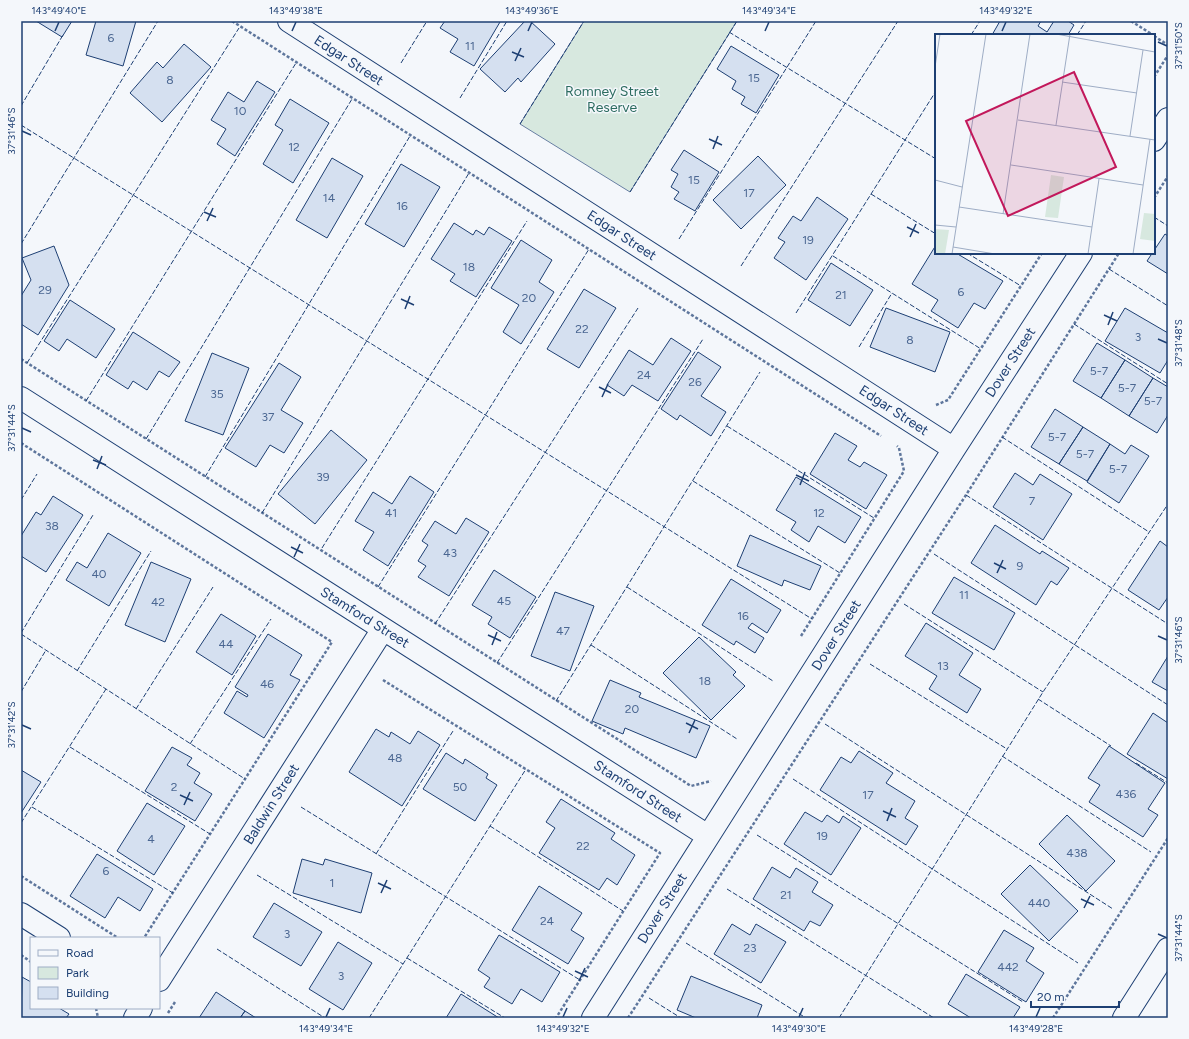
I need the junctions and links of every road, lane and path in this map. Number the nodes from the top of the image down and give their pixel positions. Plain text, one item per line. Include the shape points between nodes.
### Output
1 (232, 21) edge
2 (289, 21) edge
3 (1131, 21) edge
4 (1151, 34) edge
5 (1155, 36) edge
6 (1168, 45) edge
7 (1168, 56) edge
8 (1155, 76) edge
9 (1168, 119) edge
10 (1155, 138) edge
11 (1168, 176) edge
12 (1155, 196) edge
13 (1041, 254) edge
14 (1080, 254) edge
15 (1118, 254) edge
16 (21, 359) edge
17 (21, 398) edge
18 (936, 405) dead end
19 (886, 439) dead end
20 (21, 443) edge
21 (893, 444) dead end
22 (954, 448) junction
23 (383, 628) junction
24 (800, 638) dead end
25 (384, 679) dead end
26 (714, 776) dead end
27 (708, 836) junction
28 (1168, 838) edge
29 (21, 876) edge
30 (21, 914) edge
31 (58, 937) edge
32 (116, 937) edge
33 (145, 937) edge
34 (1168, 949) edge
35 (21, 955) edge
36 (30, 961) edge
37 (160, 978) edge
38 (141, 1009) edge
39 (135, 1018) edge
40 (556, 1018) edge
41 (593, 1018) edge
42 (628, 1018) edge
43 (1053, 1018) edge
44 (1124, 1018) edge

1 - 19 path
2 - 22 street, Edgar Street
3 - 4 path
5 - 6 path
7 - 8 path
9 - 10 street
11 - 12 path
13 - 18 path via 948,400
14 - 22 street, Dover Street
15 - 42 path
16 - 26 path via 691,786 710,782
17 - 23 street, Stamford Street
20 - 33 path via 332,642
21 - 24 path via 899,448 904,471
22 - 27 street, Dover Street
23 - 27 street, Stamford Street
23 - 37 street, Baldwin Street
25 - 40 path via 660,853
27 - 41 street, Dover Street
28 - 43 path
29 - 32 path
30 - 31 street
34 - 44 street
35 - 36 path
38 - 39 street

